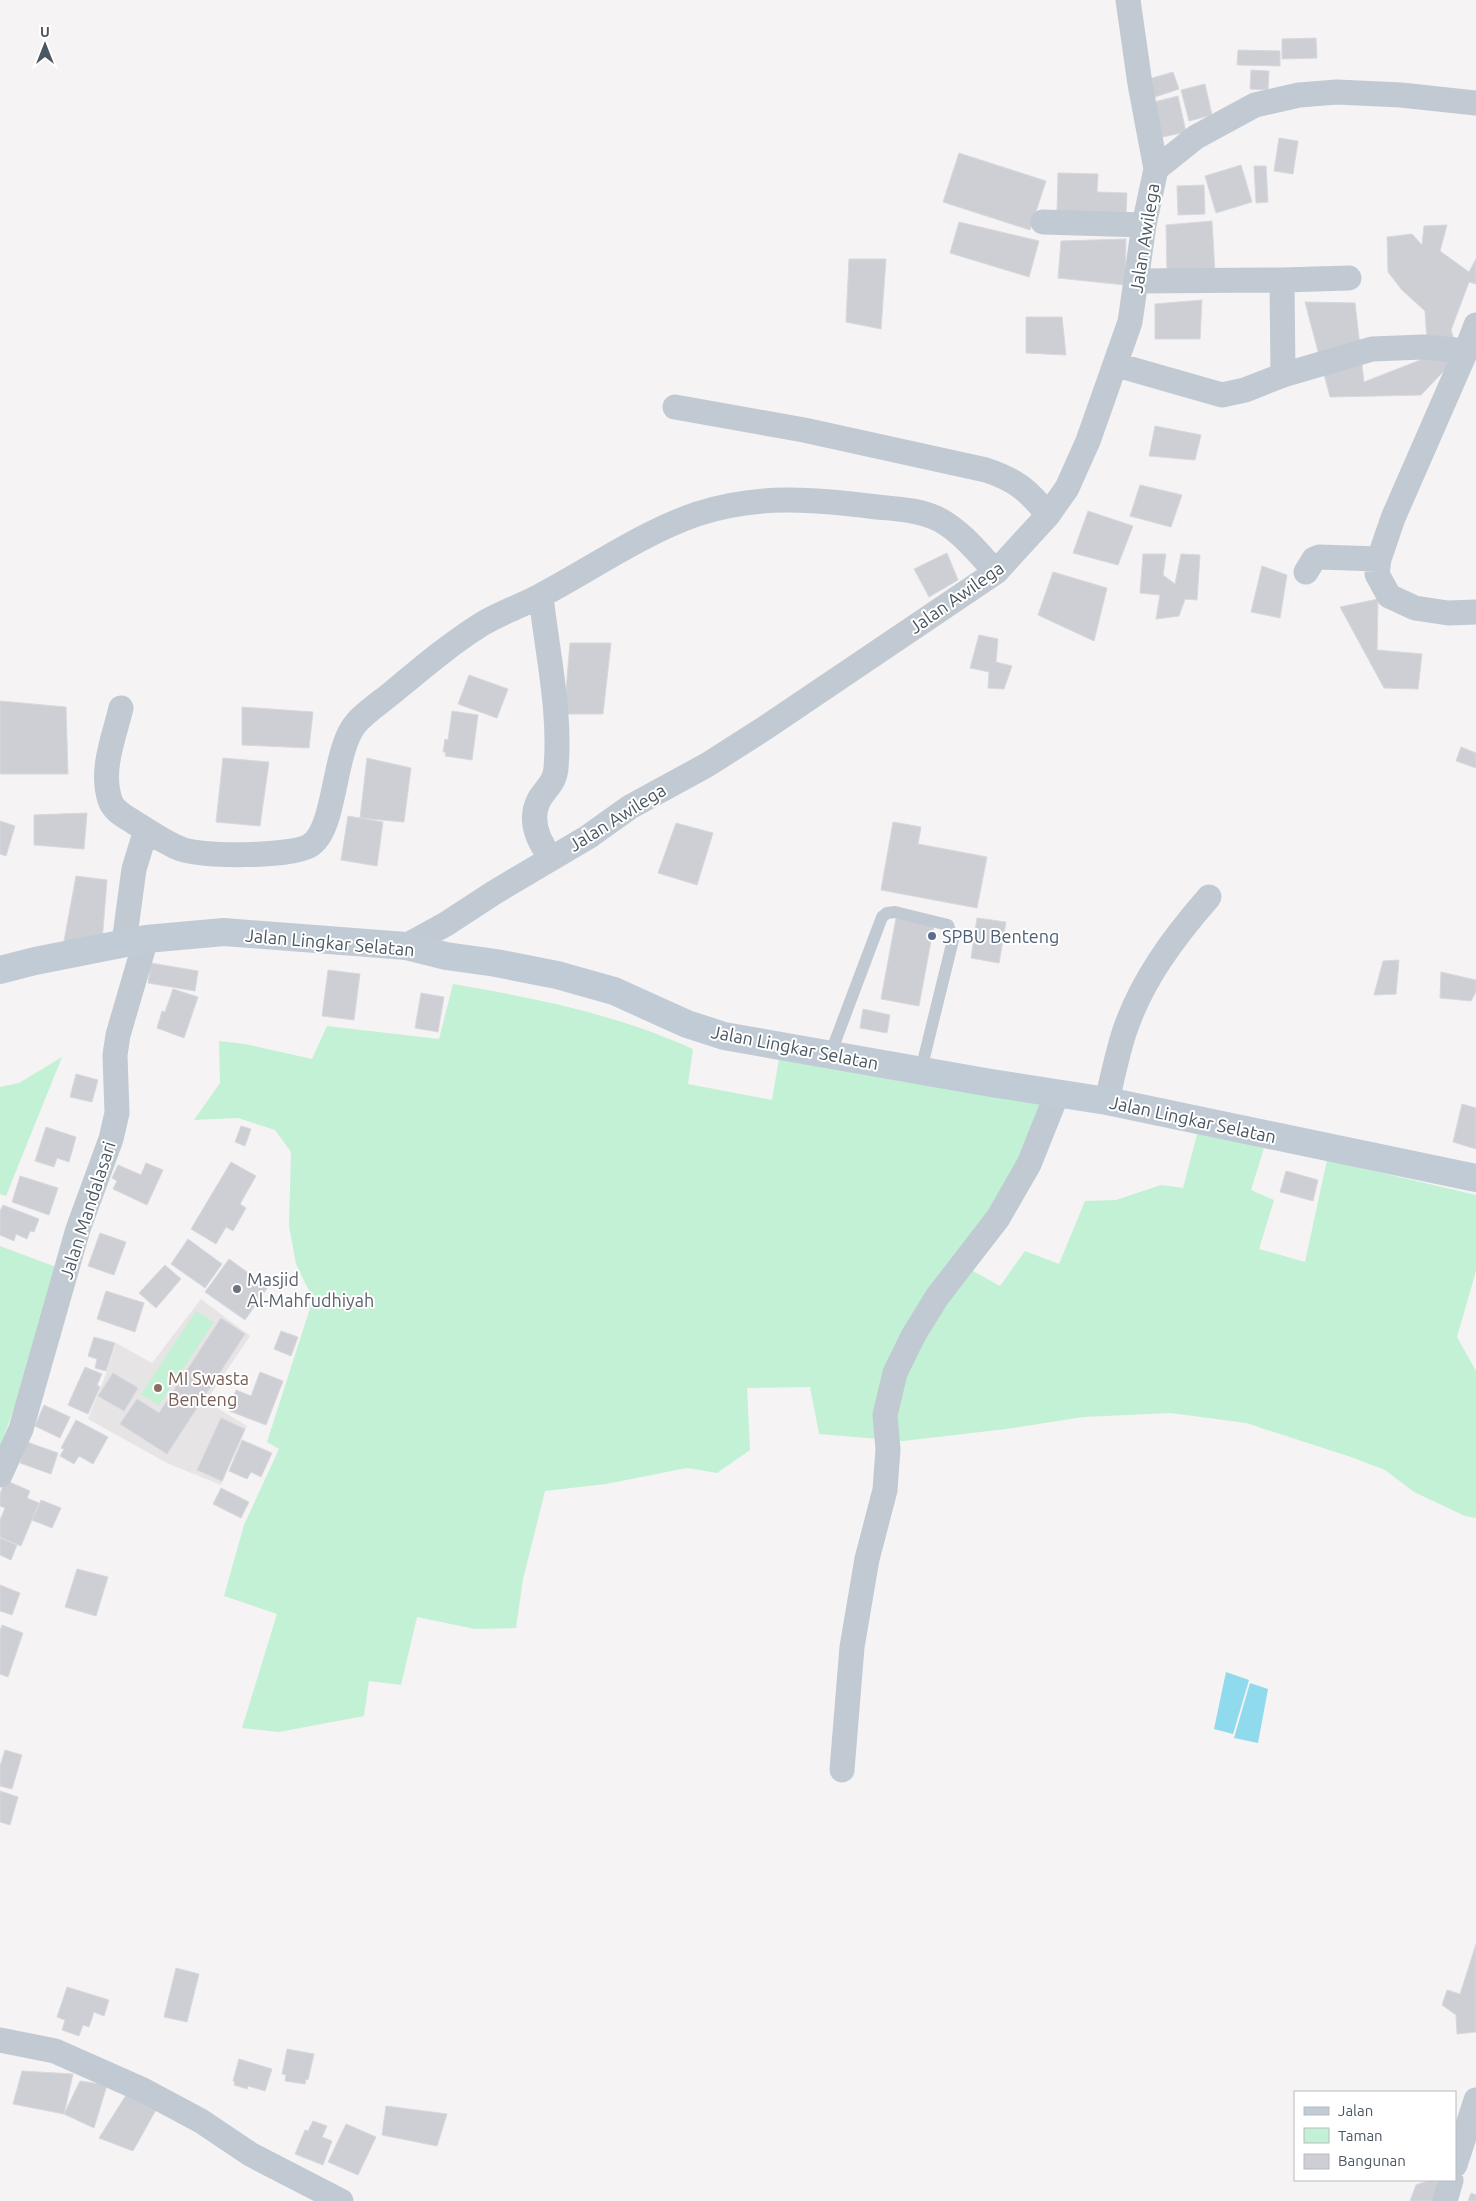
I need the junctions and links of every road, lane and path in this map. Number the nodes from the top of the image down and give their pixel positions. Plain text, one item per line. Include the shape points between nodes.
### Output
1 (1128, 0) edge
2 (1476, 103) edge
3 (1156, 169) junction
4 (1043, 222) dead end
5 (1144, 225) junction
6 (1349, 278) dead end
7 (1282, 280) junction
8 (1137, 281) junction
9 (1476, 325) edge
10 (1466, 351) junction
11 (1117, 365) junction
12 (1283, 375) junction
13 (675, 407) dead end
14 (1048, 515) junction
15 (1379, 558) junction
16 (996, 572) junction
17 (1306, 572) dead end
18 (541, 596) junction
19 (1476, 612) edge
20 (121, 708) dead end
21 (146, 830) junction
22 (551, 858) junction
23 (1209, 897) dead end
24 (135, 941) junction
25 (406, 946) junction
26 (0, 970) edge
27 (830, 1055) junction
28 (921, 1070) junction
29 (1057, 1094) junction
30 (1107, 1101) junction
31 (1476, 1178) edge
32 (0, 1475) edge
33 (842, 1770) dead end
34 (0, 2040) edge
35 (1476, 2100) edge
36 (1456, 2162) edge
37 (1451, 2181) edge
38 (341, 2201) edge
39 (1445, 2201) edge

1 - 3 street
2 - 3 street, Jalan Awilega via 1401,94 1299,94 1256,105 1196,137
3 - 5 street, Jalan Awilega
4 - 5 street
5 - 8 street, Jalan Awilega
6 - 7 street
7 - 8 street
7 - 12 street
8 - 11 street, Jalan Awilega via 1130,322
9 - 10 street
10 - 12 street via 1423,347 1372,349
10 - 15 street via 1393,518
11 - 12 street via 1222,395
11 - 14 street, Jalan Awilega via 1067,488
13 - 14 street via 804,430 986,470 1021,485
14 - 16 street, Jalan Awilega
15 - 17 street via 1319,556
15 - 19 street via 1377,574 1389,596 1415,608 1448,614
16 - 18 street via 954,528 937,519 910,511 784,498 750,501 696,515 624,549
16 - 22 street, Jalan Awilega via 766,728 630,807
18 - 21 street via 484,622 434,657 356,723 346,740 318,840 307,847 250,855 211,854 184,850
18 - 22 street via 556,712 556,769 554,781 540,798 534,814 541,844
20 - 21 street via 106,771 108,796 115,809
21 - 24 street, Jalan Mandalasari via 134,869
22 - 25 street, Jalan Awilega
23 - 30 street via 1163,952 1145,987 1124,1032
24 - 25 street, Jalan Lingkar Selatan via 224,932
24 - 26 street, Jalan Lingkar Selatan
24 - 32 street, Jalan Mandalasari via 115,1055 116,1113 111,1140 78,1229 21,1429
25 - 27 street, Jalan Lingkar Selatan via 557,975 614,991 687,1024 724,1036
27 - 28 street, Jalan Lingkar Selatan
27 - 28 lane via 882,917 895,912 948,925 952,931 953,940
28 - 29 street, Jalan Lingkar Selatan
29 - 30 street, Jalan Lingkar Selatan
29 - 33 street via 1029,1164 998,1218 937,1297 895,1373 885,1415 888,1449 885,1490 867,1559 852,1647
30 - 31 street, Jalan Lingkar Selatan
34 - 38 street via 55,2051 143,2090 201,2121 250,2154
35 - 36 street
37 - 39 street

